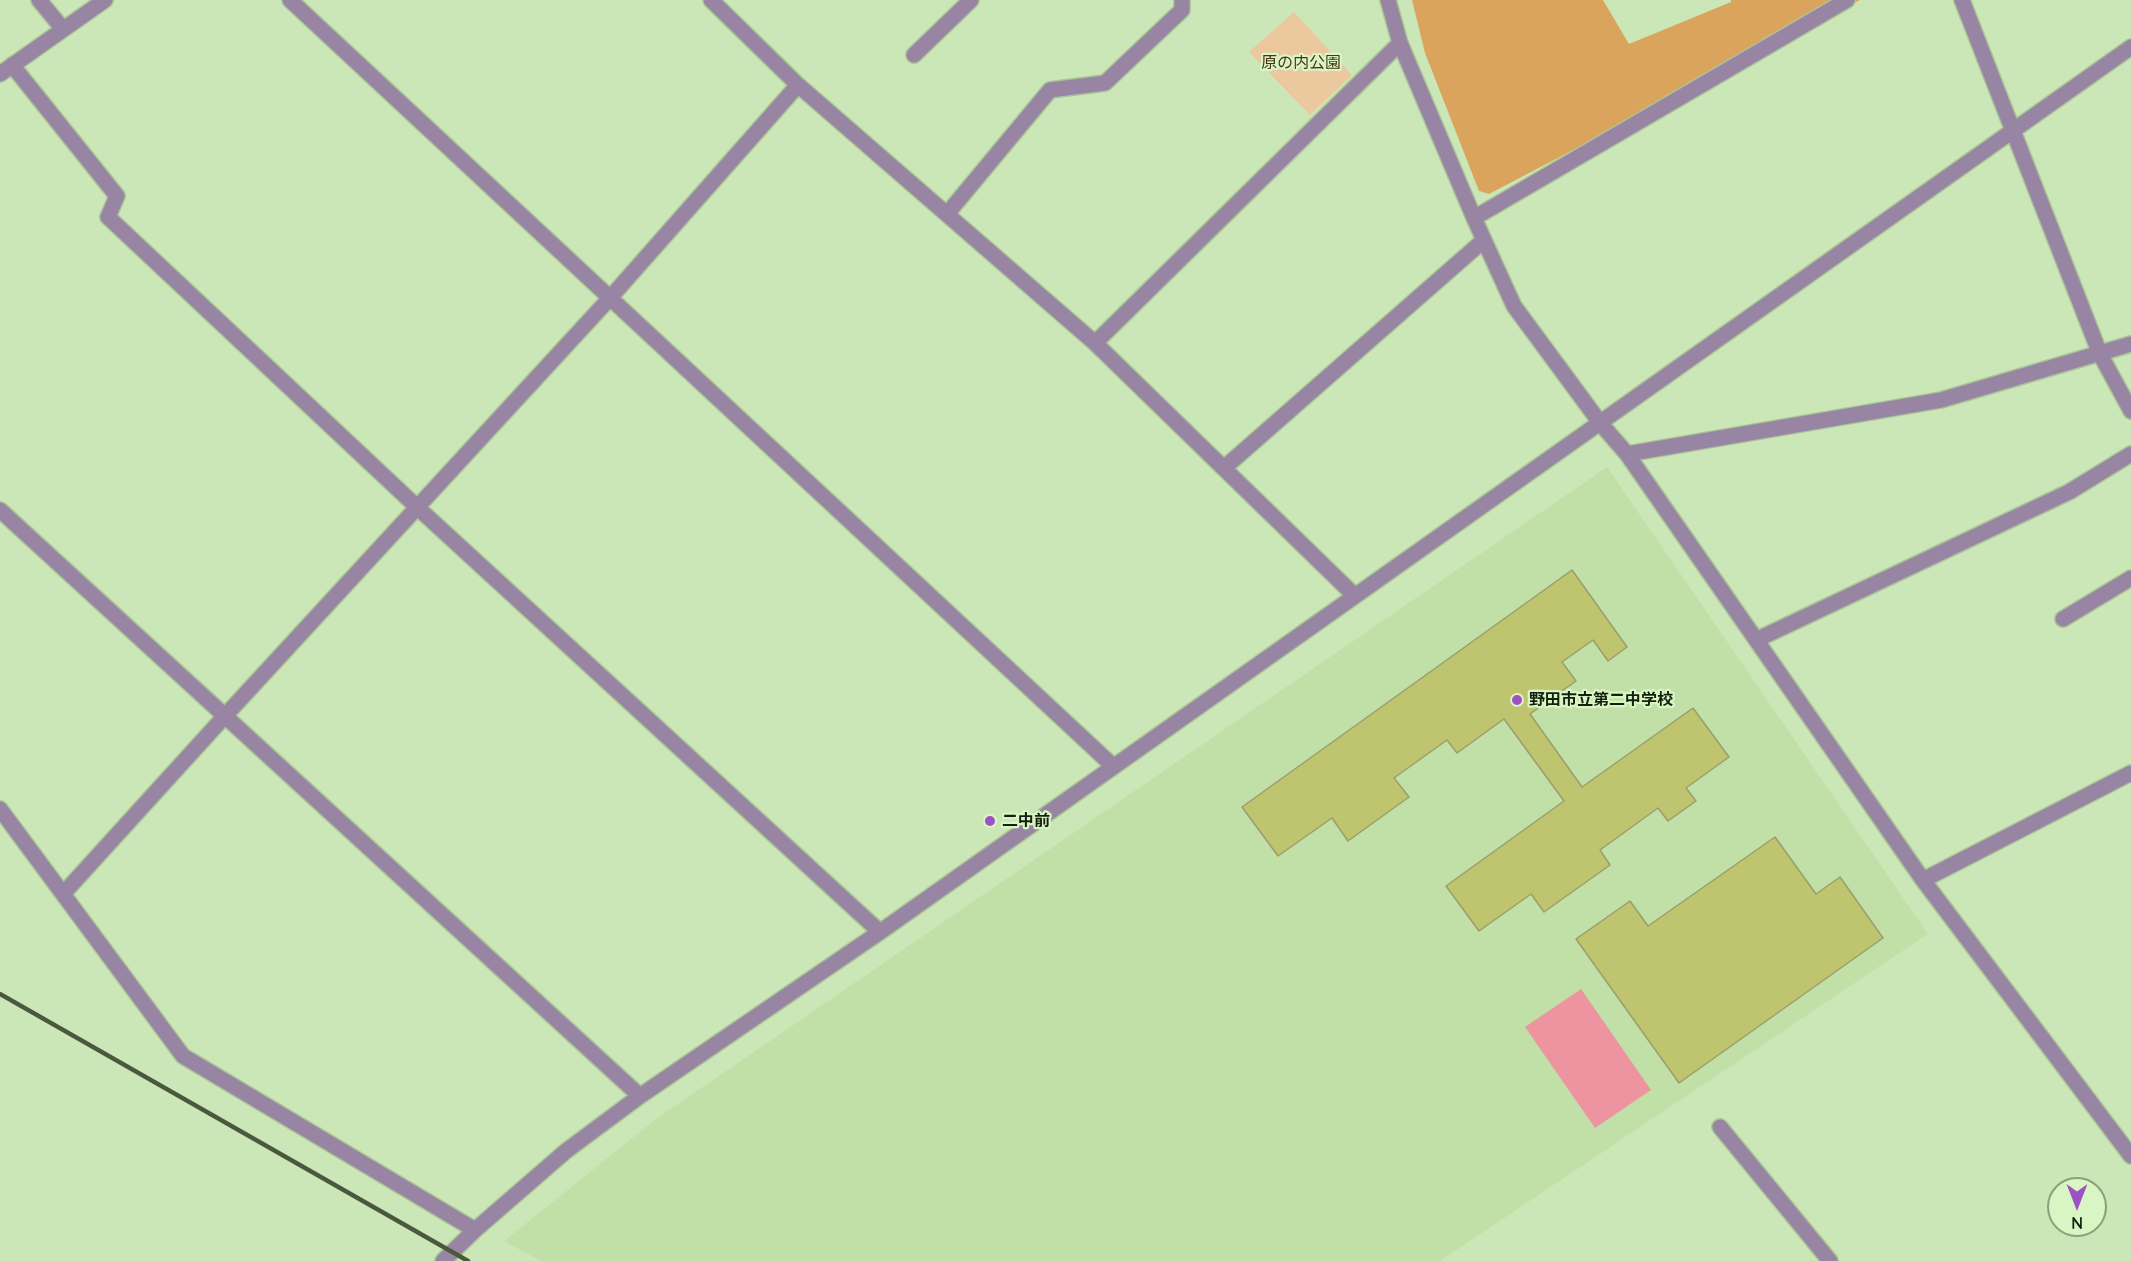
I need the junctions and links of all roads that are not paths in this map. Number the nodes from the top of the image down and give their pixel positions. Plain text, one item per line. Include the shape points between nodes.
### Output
1 (39, 0) edge
2 (105, 0) edge
3 (290, 0) edge
4 (711, 0) edge
5 (971, 0) edge
6 (1182, 0) edge
7 (1388, 0) edge
8 (1847, 0) edge
9 (1962, 0) edge
10 (63, 29) junction
11 (1400, 43) junction
12 (2131, 47) edge
13 (914, 55) dead end
14 (6, 69) edge
15 (798, 85) junction
16 (2013, 130) junction
17 (947, 214) junction
18 (1474, 218) junction
19 (1484, 240) junction
20 (610, 298) junction
21 (1095, 343) junction
22 (2131, 344) edge
23 (2100, 354) junction
24 (2131, 411) edge
25 (1601, 424) junction
26 (1627, 454) junction
27 (2131, 454) edge
28 (1224, 468) junction
29 (418, 508) junction
30 (0, 510) edge
31 (2131, 578) edge
32 (1354, 595) junction
33 (2063, 619) dead end
34 (1756, 640) junction
35 (224, 717) junction
36 (1113, 766) junction
37 (2131, 773) edge
38 (0, 809) edge
39 (1923, 880) junction
40 (63, 894) junction
41 (880, 932) junction
42 (640, 1096) junction
43 (1720, 1126) dead end
44 (2131, 1156) edge
45 (475, 1230) junction
46 (443, 1261) edge
47 (1830, 1261) edge

1 - 10 street
2 - 10 street
3 - 20 street
4 - 15 street
5 - 13 street
6 - 17 street via 1182,10 1105,83 1050,90
7 - 11 street
8 - 18 street
9 - 16 street
10 - 14 street
11 - 18 street
11 - 21 street
12 - 16 street
14 - 29 street via 117,196 108,217
15 - 17 street
15 - 20 street
16 - 23 street
16 - 25 street
17 - 21 street
18 - 19 street
19 - 25 street via 1514,306
19 - 28 street
20 - 29 street
20 - 36 street
21 - 28 street
22 - 23 street
23 - 24 street
23 - 26 street via 1941,400
25 - 26 street
25 - 32 street
26 - 34 street
27 - 34 street via 2069,492
28 - 32 street
29 - 35 street
29 - 41 street
30 - 35 street
31 - 33 street
32 - 36 street
34 - 39 street
35 - 40 street
35 - 42 street
36 - 41 street
37 - 39 street
38 - 40 street
39 - 44 street
40 - 45 street via 183,1056
41 - 42 street
42 - 45 street via 566,1151
43 - 47 street
45 - 46 street

